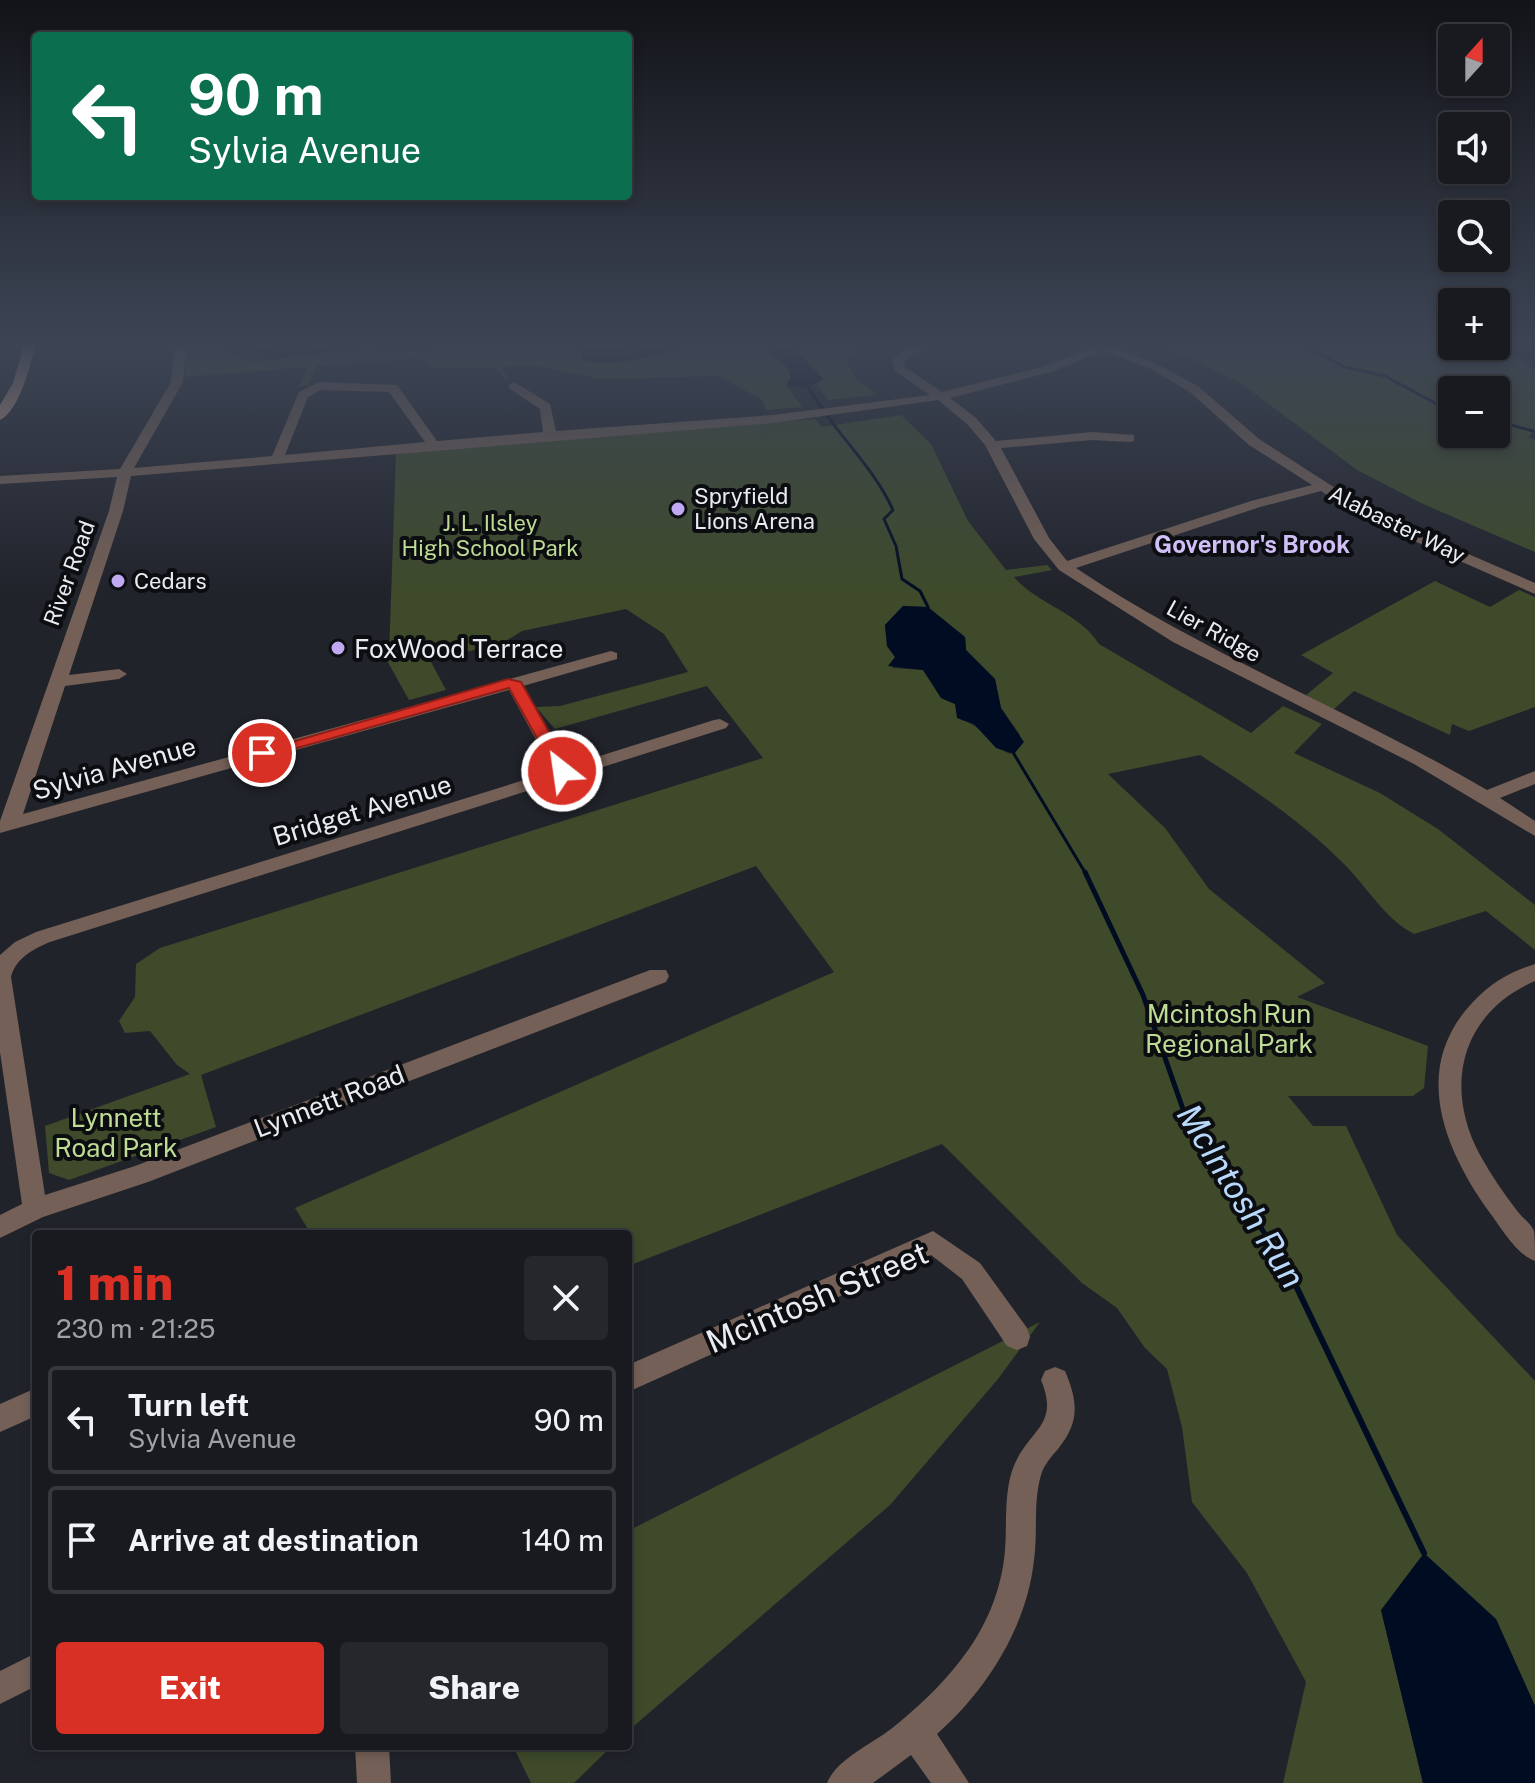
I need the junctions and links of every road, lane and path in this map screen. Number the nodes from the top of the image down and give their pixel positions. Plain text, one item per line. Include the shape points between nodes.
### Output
1 (151, 427) edge
2 (289, 427) edge
3 (421, 427) edge
4 (549, 427) edge
5 (647, 427) edge
6 (973, 427) edge
7 (1237, 427) edge
8 (550, 435) junction
9 (1129, 438) dead end
10 (433, 445) junction
11 (992, 445) junction
12 (277, 459) junction
13 (125, 471) junction
14 (0, 480) edge
15 (1321, 487) junction
16 (1064, 567) junction
17 (1535, 589) edge
18 (611, 656) dead end
19 (119, 674) dead end
20 (57, 682) junction
21 (513, 682) junction
22 (720, 724) dead end
23 (562, 771) junction
24 (1535, 777) edge
25 (1488, 796) junction
26 (5, 825) edge
27 (1535, 830) edge
28 (1535, 972) edge
29 (658, 976) dead end
30 (35, 1209) junction
31 (0, 1227) edge
32 (1535, 1250) edge
33 (1017, 1337) dead end
34 (632, 1377) edge
35 (1055, 1380) dead end
36 (32, 1404) edge
37 (0, 1418) edge
38 (32, 1671) edge
39 (0, 1688) edge
40 (916, 1733) junction
41 (372, 1750) edge
42 (374, 1783) edge
43 (844, 1783) edge
44 (952, 1783) edge

1 - 13 street, River Road
2 - 12 street
3 - 10 street
4 - 8 street
5 - 8 street
6 - 11 street, Lier Ridge
7 - 15 street, Alabaster Way
8 - 10 street
9 - 11 street
10 - 12 street
11 - 16 street, Lier Ridge via 1044,544
12 - 13 street
13 - 14 street
13 - 20 street, River Road
15 - 16 street via 1246,506 1135,548
15 - 17 street, Alabaster Way via 1369,516
16 - 25 street, Lier Ridge via 1223,662 1440,767
18 - 21 street, Sylvia Avenue
19 - 20 street
20 - 26 street, River Road
21 - 23 street
21 - 26 street, Sylvia Avenue
22 - 23 street, Bridget Avenue
23 - 30 street, Bridget Avenue via 21,948 5,963 0,977
24 - 25 street
25 - 27 street, Lier Ridge
28 - 32 street via 1498,990 1472,1017 1453,1045 1448,1077 1465,1155 1502,1213
29 - 30 street, Lynnett Road via 139,1175
30 - 31 street, Lynnett Road
33 - 34 street, Mcintosh Street via 971,1271 933,1242
35 - 40 street via 1063,1405 1061,1421 1026,1473 1017,1573 1003,1619 956,1696
36 - 37 street
38 - 39 street
40 - 43 street
40 - 44 street
41 - 42 street

